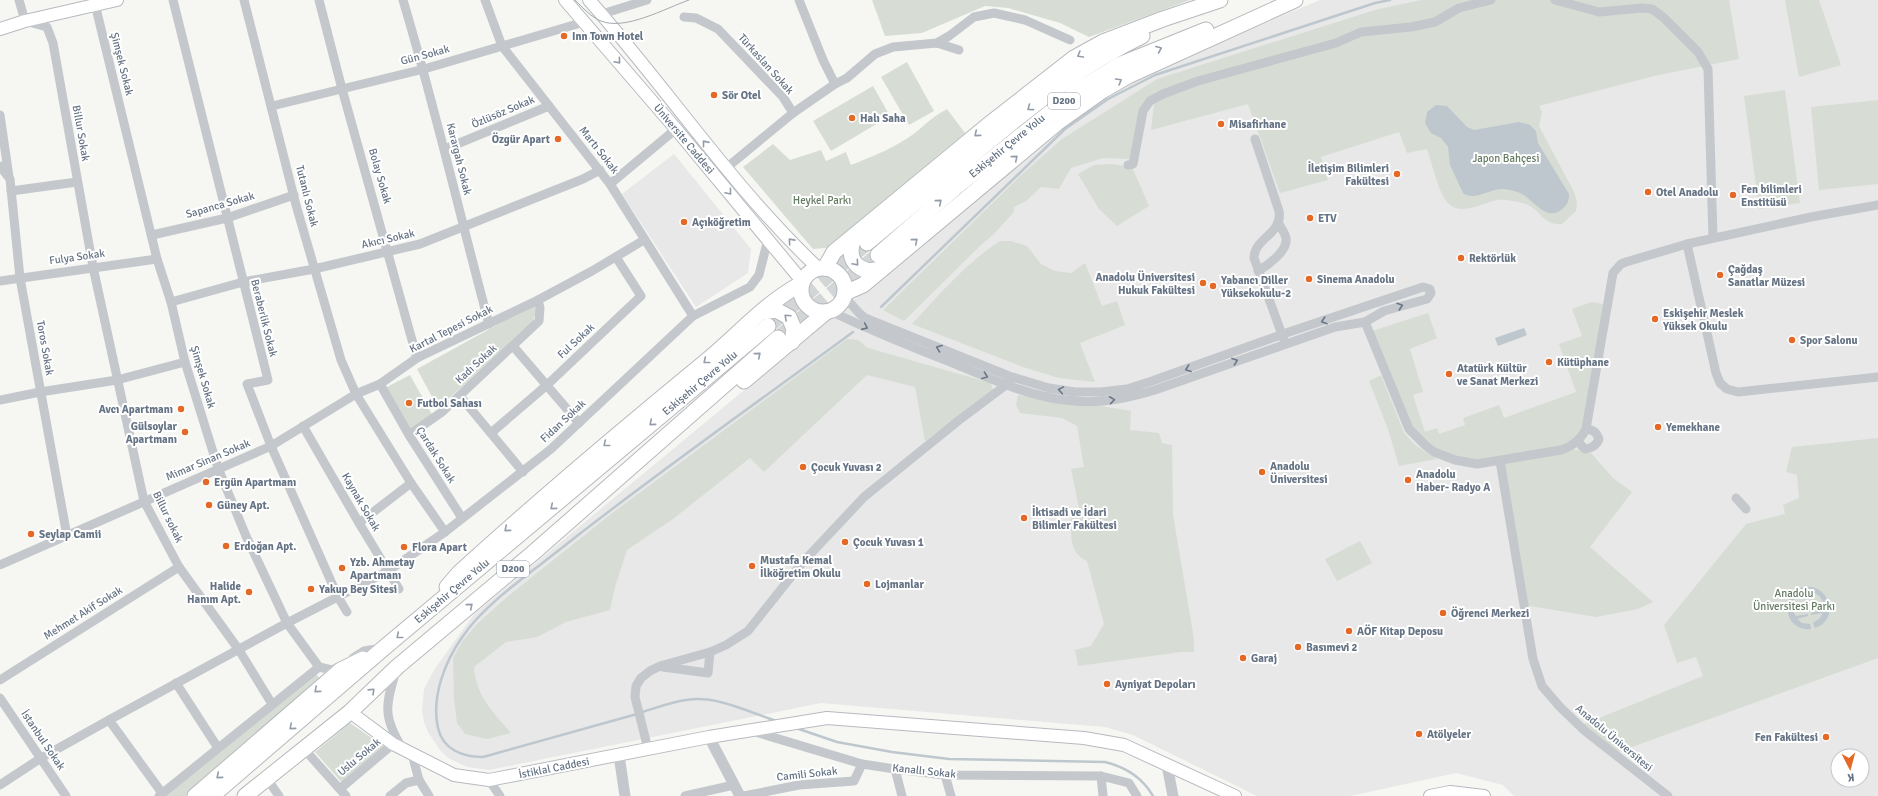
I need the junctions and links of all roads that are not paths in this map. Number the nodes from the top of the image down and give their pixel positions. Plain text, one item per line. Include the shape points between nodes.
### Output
1 (19, 0) edge
2 (117, 0) edge
3 (173, 0) edge
4 (244, 0) edge
5 (319, 0) edge
6 (403, 0) edge
7 (485, 0) edge
8 (565, 0) edge
9 (589, 0) edge
10 (647, 0) edge
11 (799, 0) edge
12 (1220, 0) edge
13 (1227, 0) edge
14 (1282, 0) edge
15 (1296, 0) edge
16 (1491, 0) edge
17 (1555, 0) edge
18 (95, 2) edge
19 (602, 14) junction
20 (684, 17) dead end
21 (25, 21) junction
22 (584, 22) junction
23 (0, 29) edge
24 (1070, 40) dead end
25 (937, 43) junction
26 (502, 46) junction
27 (959, 50) dead end
28 (424, 69) junction
29 (835, 84) junction
30 (342, 89) junction
31 (272, 106) junction
32 (549, 106) junction
33 (793, 114) junction
34 (0, 115) edge
35 (676, 129) junction
36 (1255, 139) dead end
37 (445, 149) junction
38 (1128, 165) dead end
39 (0, 166) edge
40 (725, 169) junction
41 (600, 170) junction
42 (10, 179) junction
43 (77, 182) junction
44 (610, 184) junction
45 (11, 191) junction
46 (294, 195) junction
47 (1878, 205) edge
48 (227, 218) junction
49 (1279, 224) junction
50 (463, 228) junction
51 (152, 235) junction
52 (1713, 238) junction
53 (768, 239) junction
54 (862, 239) junction
55 (644, 240) junction
56 (1687, 244) junction
57 (389, 251) junction
58 (616, 257) junction
59 (157, 259) junction
60 (882, 261) junction
61 (93, 267) junction
62 (822, 268) junction
63 (314, 269) junction
64 (1258, 271) junction
65 (20, 278) junction
66 (0, 281) edge
67 (243, 282) junction
68 (802, 282) junction
69 (844, 295) junction
70 (538, 300) junction
71 (171, 302) junction
72 (1368, 306) junction
73 (1354, 310) junction
74 (828, 311) junction
75 (762, 312) junction
76 (693, 316) junction
77 (1365, 321) junction
78 (489, 324) junction
79 (768, 326) tunnel mouth
80 (1284, 339) junction
81 (785, 340) junction
82 (513, 346) junction
83 (417, 358) junction
84 (186, 362) junction
85 (1878, 377) edge
86 (1015, 378) junction
87 (118, 380) junction
88 (380, 384) junction
89 (547, 385) junction
90 (1006, 385) junction
91 (40, 392) junction
92 (356, 394) junction
93 (460, 396) junction
94 (0, 400) edge
95 (579, 423) junction
96 (303, 426) junction
97 (1586, 429) junction
98 (491, 433) junction
99 (409, 435) junction
100 (1579, 444) junction
101 (272, 446) junction
102 (1500, 461) junction
103 (218, 468) junction
104 (523, 472) junction
105 (411, 483) junction
106 (1736, 498) dead end
107 (144, 501) junction
108 (1746, 509) dead end
109 (462, 518) junction
110 (359, 523) junction
111 (445, 532) junction
112 (68, 536) junction
113 (0, 565) edge
114 (179, 567) junction
115 (388, 571) junction
116 (399, 589) dead end
117 (338, 596) junction
118 (347, 612) dead end
119 (428, 612) junction
120 (287, 623) junction
121 (385, 647) junction
122 (239, 650) junction
123 (710, 652) junction
124 (660, 666) junction
125 (320, 667) junction
126 (397, 667) junction
127 (0, 680) edge
128 (176, 683) junction
129 (0, 698) edge
130 (272, 704) junction
131 (350, 712) junction
132 (109, 720) junction
133 (750, 730) junction
134 (709, 737) junction
135 (393, 744) junction
136 (218, 748) junction
137 (305, 750) junction
138 (648, 750) junction
139 (408, 752) junction
140 (619, 756) junction
141 (41, 758) junction
142 (862, 764) junction
143 (1166, 765) junction
144 (895, 769) junction
145 (945, 775) junction
146 (1101, 776) junction
147 (419, 780) junction
148 (489, 780) junction
149 (270, 783) junction
150 (0, 785) edge
151 (734, 785) junction
152 (344, 792) edge
153 (1451, 794) edge
154 (161, 795) edge
155 (66, 796) edge
156 (195, 796) edge
157 (212, 796) edge
158 (245, 796) edge
159 (254, 796) edge
160 (279, 796) edge
161 (390, 796) edge
162 (429, 796) edge
163 (500, 796) edge
164 (624, 796) edge
165 (685, 796) edge
166 (740, 796) edge
167 (744, 796) edge
168 (902, 796) edge
169 (951, 796) edge
170 (1102, 796) edge
171 (1137, 796) edge
172 (1173, 796) edge
173 (1235, 796) edge
174 (1430, 796) edge
175 (1484, 796) edge
176 (1668, 796) edge

1 - 21 street
2 - 18 main road
3 - 48 street, Beraberlik Sokak
4 - 31 street, Tutanlı Sokak
5 - 30 street, Bolay Sokak
6 - 28 street, Karargah Sokak
7 - 26 street, Martı Sokak
8 - 22 main road, Üniversite Caddesi
9 - 19 main road, Üniversite Caddesi
10 - 19 street
11 - 29 street
12 -> 54 highway via 1103,42 1074,58 987,126
13 -> 54 highway, Eskişehir Çevre Yolu / D200 via 1125,44 1084,70 1030,108
60 -> 14 highway, Eskişehir Çevre Yolu / D200 via 955,188 1077,91 1119,65
60 -> 15 highway via 1057,123 1102,91 1128,76
16 - 38 street via 1459,8 1435,22 1361,32 1336,43 1198,81 1163,94 1150,102 1143,111 1133,164
17 - 52 street via 1599,12 1652,9 1698,52 1708,69
18 - 21 main road
18 - 51 street, Şimşek Sokak
40 -> 19 main road, Üniversite Caddesi
20 - 33 street, Türkaslan Sokak via 696,18 718,29 783,97
21 - 23 main road
21 - 43 street, Billur Sokak via 47,27 55,55
22 - 26 street, Gün Sokak
22 -> 35 main road, Üniversite Caddesi
24 - 25 street via 1025,20 994,13 974,17
25 - 27 street
25 - 29 street via 893,47 875,54 847,78
26 - 28 street, Gün Sokak
26 - 32 street, Martı Sokak
28 - 30 street, Gün Sokak
28 - 37 street, Karargah Sokak
29 - 33 street
30 - 31 street, Gün Sokak
30 - 57 street, Bolay Sokak
31 - 46 street, Tutanlı Sokak
32 - 37 street, Özlüsöz Sokak
32 - 41 street, Martı Sokak
33 - 40 street
34 - 42 street, Toros Sokak
35 - 44 street
35 -> 53 main road, Üniversite Caddesi
36 - 49 street via 1279,211
37 - 50 street, Karargah Sokak
39 - 42 street
62 -> 40 main road, Üniversite Caddesi via 800,251
41 - 44 street, Martı Sokak
41 - 50 street, Akıcı Sokak
42 - 45 street, Toros Sokak
43 - 45 street
43 - 61 street, Billur Sokak
44 - 55 street, Martı Sokak
45 - 65 street, Toros Sokak
46 - 48 street, Sapanca Sokak
46 - 63 street, Tutanlı Sokak
47 - 52 street
48 - 51 street, Sapanca Sokak
48 - 67 street, Beraberlik Sokak
49 - 64 street via 1255,250 1254,258
49 - 64 street via 1285,234 1286,245 1275,258
50 - 57 street, Akıcı Sokak via 420,244
50 - 78 street, Karargah Sokak
51 - 59 street, Şimşek Sokak
52 - 56 street
53 - 68 main road, Üniversite Caddesi
53 - 76 street, Fidan Sokak via 759,274 750,287
54 -> 60 highway via 852,242 850,251 859,267 867,271 877,271
54 - 62 highway via 834,252
55 - 58 street, Kartal Tepesi Sokak
55 - 76 street, Martı Sokak
56 - 85 street via 1716,373 1720,383 1727,389 1738,392
56 - 97 street via 1621,264 1616,268
57 - 63 street, Akıcı Sokak
57 - 83 street, Bolay Sokak
58 - 70 street, Kartal Tepesi Sokak
58 - 89 street, Ful Sokak via 641,296
59 - 61 street, Fulya Sokak
59 - 71 street, Şimşek Sokak
60 - 69 highway via 863,285
61 - 65 street, Fulya Sokak
61 - 87 street, Billur sokak
62 - 68 highway via 806,275
62 - 69 highway via 832,269 842,279
63 - 67 street, Akıcı Sokak
63 - 92 street, Tutanlı Sokak via 341,360
64 - 80 street
65 - 66 street, Fulya Sokak
65 - 91 street, Toros Sokak
67 - 71 street, Akıcı Sokak
67 - 101 street, Beraberlik Sokak via 268,380 247,384
68 - 74 highway via 801,296 808,307 820,312
68 - 75 highway
69 - 74 highway via 839,305
86 -> 69 street via 865,318
70 - 78 street, Kartal Tepesi Sokak
70 - 82 street, Kadı Sokak via 539,322
71 - 84 street, Şimşek Sokak
72 - 73 street
72 - 77 street
77 -> 72 street via 1384,311 1427,299 1430,296 1430,289 1423,287
73 - 77 street
73 -> 80 street
74 - 81 highway, Eskişehir Çevre Yolu
74 -> 90 street
81 -> 75 highway via 794,329 789,317 776,310
75 -> 119 highway via 500,535 459,572
76 - 95 street, Fidan Sokak
77 - 80 street
77 - 102 street via 1409,429 1416,438 1434,452 1455,460 1477,464
78 - 83 street, Kartal Tepesi Sokak
79 -> 119 highway, Eskişehir Çevre Yolu / D200
80 -> 86 street via 1127,389 1075,392 1049,388
90 -> 80 street via 1047,397 1074,401 1102,402 1129,398
126 -> 81 highway, Eskişehir Çevre Yolu / D200
82 - 89 street
82 - 93 street, Kadı Sokak
83 - 88 street, Kartal Tepesi Sokak
84 - 87 street
84 - 103 street, Şimşek Sokak
86 - 90 street
87 - 91 street
87 - 107 street, Billur sokak
88 - 92 street, Kartal Tepesi Sokak
88 - 99 street, Çardak Sokak
89 - 95 street
89 - 98 street, Ful Sokak
90 - 123 street via 864,497 802,563 748,631
91 - 94 street
91 - 112 street, Toros Sokak
92 - 96 street, Kartal Tepesi Sokak
92 - 105 street, Tutanlı Sokak
93 - 98 street
93 - 99 street, Kadı Sokak
95 - 104 street, Fidan Sokak
96 - 101 street, Kartal Tepesi Sokak
96 - 110 street, Kaynak Sokak
97 - 100 street
97 - 100 street via 1597,433 1599,439 1591,448 1584,448
98 - 104 street
99 - 109 street, Çardak Sokak
100 - 102 street
101 - 103 street, Mimar Sinan Sokak
101 - 117 street, Beraberlik Sokak
102 - 176 street, Anadolu Üniversitesi via 1533,659 1542,686 1585,731
103 - 107 street, Mimar Sinan Sokak
103 - 120 street, Şimşek Sokak via 246,536
104 - 109 street, Fidan Sokak
105 - 110 street
105 - 111 street, Tutanlı Sokak
106 - 108 street
107 - 112 street, Mimar Sinan Sokak
107 - 114 street, Billur sokak
109 - 111 street, Fidan Sokak
110 - 115 street, Kaynak Sokak
111 - 115 street, Fidan Sokak
112 - 113 street, Mimar Sinan Sokak
114 - 122 street, Billur sokak
114 - 127 street, Mehmet Akif Sokak
115 - 116 street, Kaynak Sokak
115 - 117 street, Fidan Sokak
117 - 118 street, Beraberlik Sokak
117 - 120 street, Fidan Sokak
119 -> 121 highway, Eskişehir Çevre Yolu / D200
120 - 122 street, Fidan Sokak
120 - 125 street, Şimşek Sokak
121 - 125 street via 364,651 332,670
121 -> 156 highway via 340,670
121 -> 157 highway, Eskişehir Çevre Yolu / D200
122 - 128 street, Fidan Sokak
122 - 130 street, Billur sokak
123 - 124 street
123 - 124 street via 708,673
124 - 138 street via 650,671 637,683 635,689
125 - 130 street
131 -> 126 highway, Eskişehir Çevre Yolu / D200
126 - 139 street via 387,698 388,716 394,735
128 - 132 street, Fidan Sokak
128 - 136 street
129 - 141 street, İstanbul Sokak
130 - 136 street
131 - 135 main road, İstiklal Caddesi
131 - 137 highway
131 - 158 highway, Eskişehir Çevre Yolu / D200
132 - 141 street, Fidan Sokak
132 - 154 street
133 - 134 main road, Kanallı Sokak
133 - 142 street, Kanallı Sokak
133 - 143 main road via 827,718 1096,740 1124,745
134 - 138 main road, İstiklal Caddesi
134 - 151 street
135 - 139 main road, İstiklal Caddesi
135 - 152 street, Uslu Sokak
136 - 154 street
137 - 149 highway
137 - 152 street
138 - 140 main road, İstiklal Caddesi
139 - 147 street
139 - 148 main road, İstiklal Caddesi via 454,776
140 - 148 main road, İstiklal Caddesi
140 - 164 street
141 - 150 street, Fidan Sokak
141 - 155 street, İstanbul Sokak
142 - 144 street, Kanallı Sokak
142 - 167 street, Camili Sokak via 854,782 798,785
143 - 172 street
143 - 173 main road
144 - 145 street, Kanallı Sokak
144 - 168 street
145 - 146 street, Kanallı Sokak
145 - 169 street
146 - 170 street
146 - 171 street, Kanallı Sokak via 1129,783
147 - 161 street via 406,783
147 - 162 street
148 - 163 street
149 - 159 highway
149 - 160 street
151 - 165 street
151 - 166 street
153 - 174 main road
153 - 175 main road

